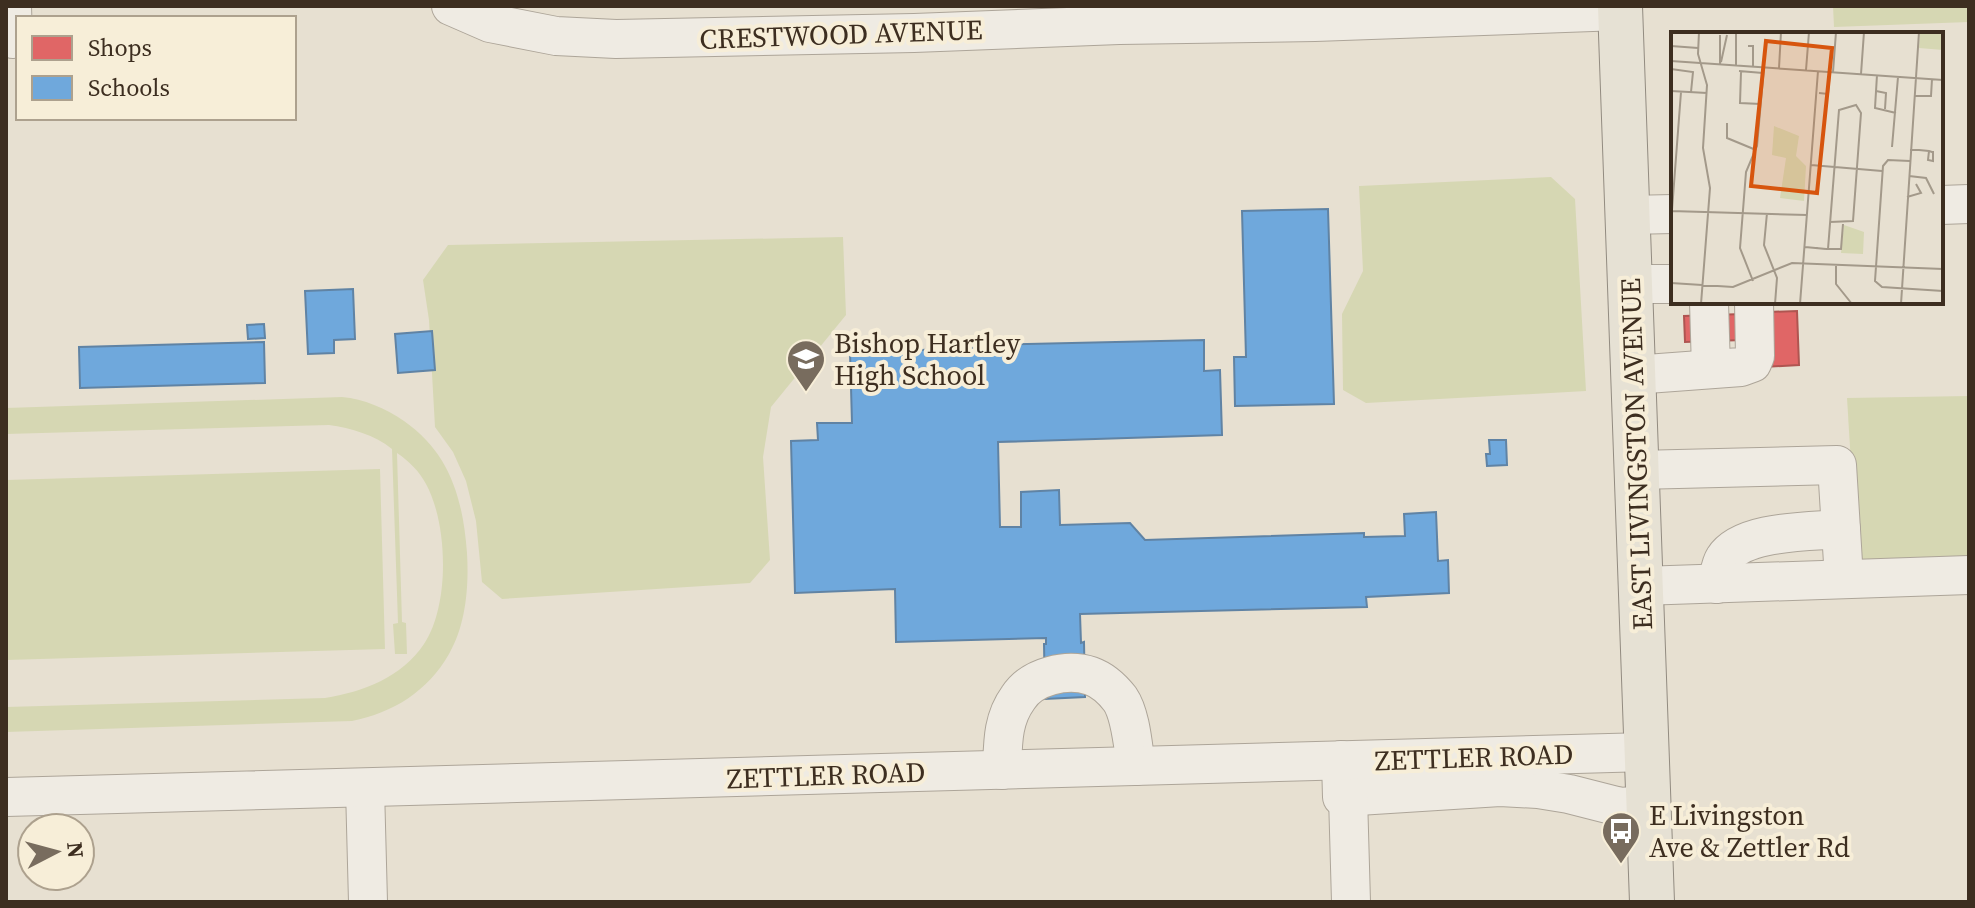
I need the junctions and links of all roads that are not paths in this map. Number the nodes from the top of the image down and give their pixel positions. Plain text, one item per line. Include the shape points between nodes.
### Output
1 (451, 6) edge
2 (1620, 9) edge
3 (1543, 10) edge
4 (1315, 14) edge
5 (494, 15) edge
6 (1119, 16) edge
7 (913, 19) edge
8 (1969, 204) edge
9 (1943, 205) edge
10 (1671, 214) edge
11 (1628, 215) junction
12 (1630, 284) junction
13 (1671, 284) edge
14 (1709, 304) edge
15 (1754, 304) edge
16 (1711, 369) junction
17 (1633, 375) junction
18 (1637, 470) junction
19 (1841, 529) junction
20 (1969, 575) edge
21 (1844, 579) junction
22 (1717, 584) junction
23 (1641, 586) junction
24 (1647, 752) junction
25 (1136, 766) junction
26 (1002, 770) junction
27 (1357, 783) junction
28 (365, 788) junction
29 (6, 797) edge
30 (1649, 805) junction
31 (368, 902) edge
32 (1351, 902) edge
33 (1652, 902) edge

1 - 5 street, CRESTWOOD AVENUE
2 - 3 street, CRESTWOOD AVENUE
2 - 11 main road, EAST LIVINGSTON AVENUE
3 - 4 street, CRESTWOOD AVENUE
4 - 6 street, CRESTWOOD AVENUE
5 - 7 street, CRESTWOOD AVENUE via 556,36 616,39
6 - 7 street, CRESTWOOD AVENUE
8 - 9 street
10 - 11 street
11 - 12 main road, EAST LIVINGSTON AVENUE
12 - 13 street
12 - 17 main road, EAST LIVINGSTON AVENUE
14 - 16 street
15 - 16 street via 1752,363
16 - 17 street
17 - 18 main road, EAST LIVINGSTON AVENUE
18 - 19 street via 1837,465
18 - 23 main road, EAST LIVINGSTON AVENUE
19 - 21 street
19 - 22 street via 1766,535 1740,546 1725,558
20 - 21 street
21 - 22 street
22 - 23 street
23 - 24 main road, EAST LIVINGSTON AVENUE
24 - 27 street, ZETTLER ROAD
24 - 30 main road, EAST LIVINGSTON AVENUE
25 - 26 street, ZETTLER ROAD
25 - 26 street via 1122,702 1093,676 1072,673 1044,677 1019,695 1004,730
25 - 27 street, ZETTLER ROAD
26 - 28 street, ZETTLER ROAD
27 - 30 street via 1500,787 1620,807
27 - 32 street
28 - 29 street, ZETTLER ROAD
28 - 31 street
30 - 33 main road, EAST LIVINGSTON AVENUE

